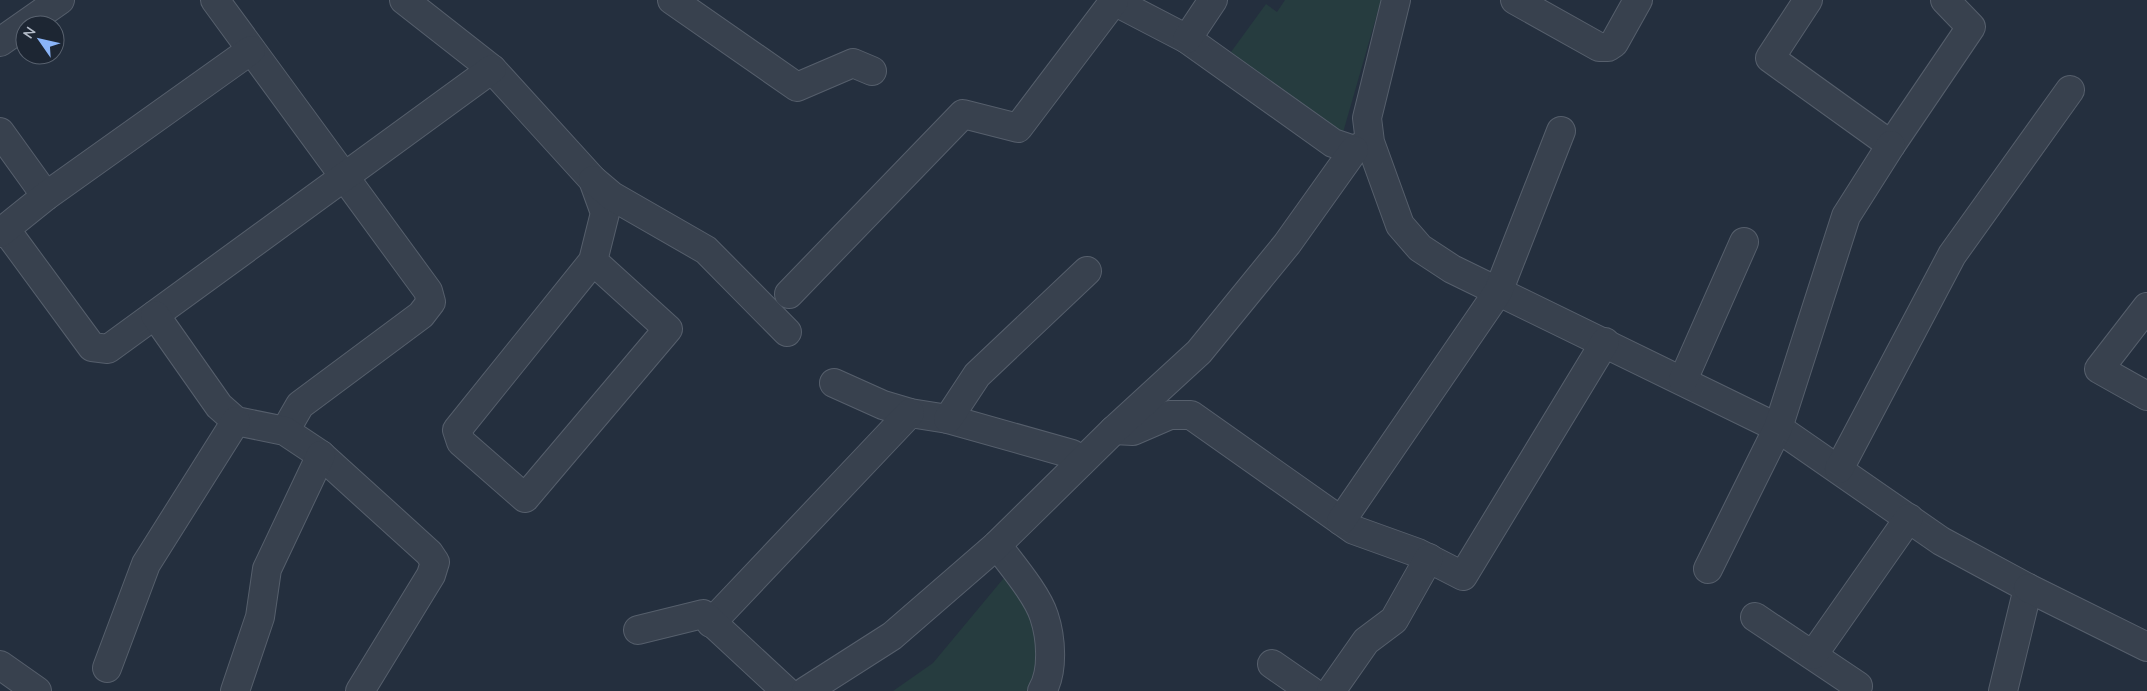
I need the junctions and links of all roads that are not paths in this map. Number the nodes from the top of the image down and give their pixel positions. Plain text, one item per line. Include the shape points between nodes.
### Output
1 (60, 0) edge
2 (215, 0) edge
3 (404, 0) edge
4 (672, 0) edge
5 (1113, 0) edge
6 (1212, 0) edge
7 (1396, 0) edge
8 (1515, 0) edge
9 (1638, 0) edge
10 (1808, 0) edge
11 (1946, 0) edge
12 (1187, 39) junction
13 (0, 42) edge
14 (251, 50) junction
15 (492, 69) junction
16 (872, 71) dead end
17 (2070, 90) dead end
18 (1561, 131) dead end
19 (0, 132) edge
20 (1892, 145) junction
21 (1362, 146) junction
22 (344, 177) junction
23 (593, 180) junction
24 (46, 196) junction
25 (3, 232) edge
26 (1744, 242) dead end
27 (593, 261) junction
28 (1087, 271) dead end
29 (1498, 292) junction
30 (789, 294) dead end
31 (2147, 307) edge
32 (155, 315) junction
33 (787, 332) dead end
34 (1605, 342) junction
35 (1683, 380) junction
36 (834, 382) dead end
37 (2147, 396) edge
38 (910, 413) junction
39 (948, 419) junction
40 (236, 421) junction
41 (1778, 428) junction
42 (1114, 430) junction
43 (285, 431) junction
44 (321, 455) junction
45 (1081, 462) junction
46 (1839, 469) junction
47 (1909, 518) junction
48 (1341, 520) junction
49 (997, 545) junction
50 (1429, 558) junction
51 (1708, 569) dead end
52 (2028, 588) junction
53 (1755, 617) dead end
54 (712, 623) junction
55 (638, 630) dead end
56 (2147, 647) edge
57 (1813, 656) junction
58 (1272, 664) dead end
59 (0, 666) edge
60 (107, 668) dead end
61 (1858, 686) dead end
62 (37, 691) edge
63 (235, 691) edge
64 (360, 691) edge
65 (786, 691) edge
66 (806, 691) edge
67 (1042, 691) edge
68 (1311, 691) edge
69 (1332, 691) edge
70 (2003, 691) edge

1 - 13 street
2 - 14 street
3 - 15 street
4 - 16 street via 797,87 853,63
5 - 12 street
5 - 30 street via 1018,128 963,114
6 - 12 street
7 - 21 street
8 - 9 street via 1599,47 1614,43
10 - 20 street via 1770,58
11 - 20 street via 1971,27
12 - 21 street via 1332,143
14 - 22 street
14 - 24 street
15 - 22 street
15 - 23 street
17 - 46 street via 1952,255
18 - 29 street
19 - 24 street
20 - 41 street via 1846,216
21 - 29 street via 1400,225 1428,253
21 - 42 street via 1199,352
22 - 32 street
22 - 43 street via 428,291 432,302 421,315 300,405
23 - 27 street via 605,213
23 - 33 street via 612,196 706,250
24 - 25 street
25 - 32 street via 92,347 108,350
26 - 35 street
27 - 27 street via 457,430 461,442 525,498 668,329
28 - 39 street via 977,375
29 - 34 street
29 - 48 street
31 - 37 street via 2099,369
32 - 40 street via 219,406
34 - 35 street
34 - 50 street via 1463,576
35 - 41 street
36 - 38 street via 883,405
38 - 39 street
38 - 54 street
39 - 45 street via 1072,454
40 - 43 street
40 - 60 street via 146,564
41 - 46 street
41 - 51 street
42 - 45 street
42 - 48 street via 1133,430 1170,415 1191,415
43 - 44 street
44 - 63 street via 267,569 260,617
44 - 64 street via 436,562
45 - 49 street
46 - 47 street
47 - 52 street via 1941,541
47 - 57 street
48 - 50 street via 1354,530
49 - 66 street via 892,636
49 - 67 street via 1044,615 1051,663
50 - 69 street via 1394,620 1366,641
52 - 56 street
52 - 70 street
53 - 57 street
54 - 55 street via 702,614
54 - 65 street
57 - 61 street
58 - 68 street
59 - 62 street

